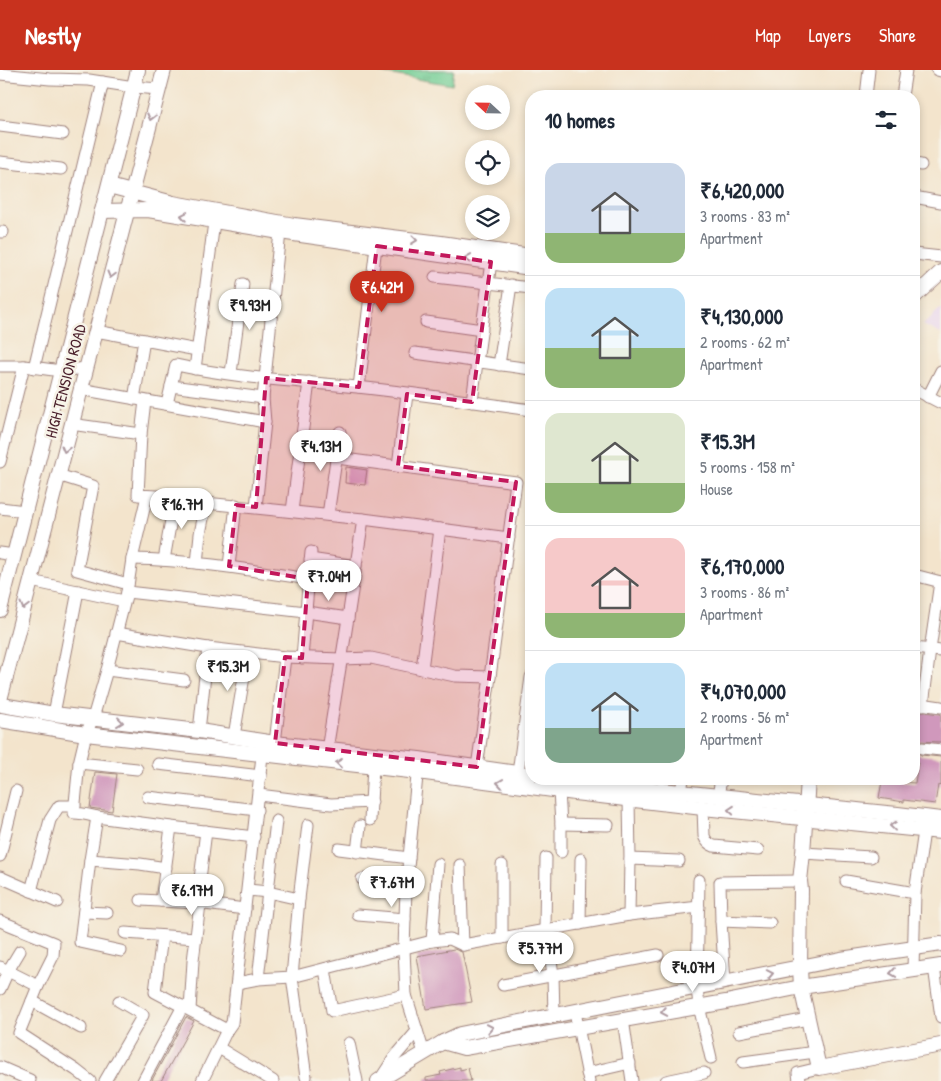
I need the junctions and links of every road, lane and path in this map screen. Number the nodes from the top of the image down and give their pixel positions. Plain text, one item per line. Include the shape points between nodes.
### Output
1 (138, 70) edge
2 (164, 70) edge
3 (869, 70) edge
4 (906, 70) edge
5 (937, 70) edge
6 (941, 70) edge
7 (13, 73) edge
8 (0, 74) edge
9 (50, 74) edge
10 (89, 75) edge
11 (103, 82) junction
12 (134, 88) junction
13 (159, 89) junction
14 (867, 90) edge
15 (903, 90) edge
16 (0, 126) edge
17 (63, 134) dead end
18 (0, 162) edge
19 (61, 169) dead end
20 (109, 186) junction
21 (132, 192) junction
22 (920, 198) edge
23 (941, 202) edge
24 (128, 210) junction
25 (102, 212) junction
26 (214, 222) junction
27 (280, 232) junction
28 (377, 241) junction
29 (920, 255) edge
30 (492, 256) junction
31 (525, 256) edge
32 (941, 257) edge
33 (525, 266) edge
34 (941, 272) edge
35 (435, 277) dead end
36 (243, 284) dead end
37 (488, 284) junction
38 (511, 285) junction
39 (525, 287) edge
40 (920, 291) edge
41 (426, 322) dead end
42 (482, 330) junction
43 (96, 331) junction
44 (144, 340) junction
45 (197, 350) junction
46 (415, 353) dead end
47 (477, 362) junction
48 (499, 365) junction
49 (0, 366) edge
50 (29, 367) junction
51 (86, 368) junction
52 (195, 369) junction
53 (525, 369) edge
54 (61, 371) junction
55 (941, 371) edge
56 (231, 373) junction
57 (266, 378) junction
58 (309, 382) junction
59 (171, 386) junction
60 (359, 387) junction
61 (80, 389) junction
62 (920, 392) edge
63 (407, 394) junction
64 (928, 397) junction
65 (263, 398) junction
66 (139, 400) junction
67 (472, 402) junction
68 (941, 403) edge
69 (167, 404) junction
70 (525, 409) edge
71 (265, 422) junction
72 (72, 424) junction
73 (340, 432) dead end
74 (141, 434) junction
75 (337, 458) junction
76 (0, 462) edge
77 (398, 466) junction
78 (58, 476) junction
79 (147, 496) junction
80 (174, 497) junction
81 (206, 503) junction
82 (236, 505) junction
83 (256, 507) junction
84 (0, 508) edge
85 (25, 511) junction
86 (292, 511) junction
87 (328, 515) junction
88 (363, 519) junction
89 (440, 529) junction
90 (508, 538) junction
91 (7, 554) edge
92 (132, 559) junction
93 (164, 560) junction
94 (196, 563) junction
95 (229, 566) junction
96 (356, 566) junction
97 (920, 577) edge
98 (308, 579) junction
99 (31, 581) junction
100 (940, 582) edge
101 (78, 591) junction
102 (126, 592) junction
103 (0, 610) edge
104 (306, 612) junction
105 (348, 618) junction
106 (116, 633) junction
107 (208, 648) junction
108 (920, 649) edge
109 (935, 650) edge
110 (248, 653) junction
111 (285, 657) junction
112 (302, 658) junction
113 (341, 659) junction
114 (422, 669) junction
115 (107, 670) junction
116 (490, 677) junction
117 (184, 680) dead end
118 (920, 701) edge
119 (920, 704) edge
120 (941, 707) edge
121 (0, 709) edge
122 (54, 714) junction
123 (93, 718) junction
124 (199, 731) junction
125 (86, 734) junction
126 (234, 736) junction
127 (267, 746) junction
128 (922, 748) dead end
129 (327, 750) junction
130 (941, 750) edge
131 (79, 763) junction
132 (158, 764) dead end
133 (418, 765) junction
134 (373, 767) junction
135 (477, 767) junction
136 (137, 769) dead end
137 (525, 774) edge
138 (261, 776) junction
139 (525, 778) edge
140 (571, 785) edge
141 (575, 785) edge
142 (624, 785) edge
143 (637, 785) edge
144 (682, 785) edge
145 (720, 785) edge
146 (808, 785) edge
147 (16, 791) dead end
148 (258, 795) junction
149 (718, 796) junction
150 (148, 797) dead end
151 (629, 800) junction
152 (372, 802) junction
153 (75, 806) junction
154 (703, 808) junction
155 (257, 810) junction
156 (806, 811) junction
157 (97, 817) junction
158 (941, 819) edge
159 (276, 821) dead end
160 (925, 823) junction
161 (561, 824) junction
162 (308, 825) dead end
163 (608, 825) dead end
164 (171, 827) junction
165 (206, 831) junction
166 (941, 832) edge
167 (254, 837) junction
168 (339, 849) dead end
169 (758, 850) dead end
170 (357, 852) junction
171 (561, 852) dead end
172 (803, 853) junction
173 (0, 856) edge
174 (409, 858) junction
175 (546, 858) dead end
176 (871, 858) dead end
177 (581, 859) dead end
178 (630, 859) junction
179 (90, 860) junction
180 (679, 861) dead end
181 (438, 864) dead end
182 (460, 865) dead end
183 (502, 865) dead end
184 (166, 868) junction
185 (0, 877) edge
186 (362, 878) dead end
187 (699, 880) dead end
188 (800, 881) junction
189 (846, 881) dead end
190 (407, 882) junction
191 (248, 890) junction
192 (31, 891) junction
193 (268, 892) junction
194 (915, 893) junction
195 (299, 899) junction
196 (140, 900) dead end
197 (161, 901) junction
198 (57, 902) dead end
199 (199, 903) junction
200 (699, 907) junction
201 (245, 909) junction
202 (84, 912) junction
203 (108, 913) dead end
204 (358, 915) dead end
205 (628, 915) junction
206 (405, 919) junction
207 (721, 921) junction
208 (0, 922) edge
209 (770, 922) dead end
210 (580, 924) junction
211 (546, 930) junction
212 (125, 933) dead end
213 (162, 936) junction
214 (196, 938) junction
215 (502, 938) junction
216 (432, 942) junction
217 (941, 944) edge
218 (463, 945) junction
219 (914, 948) junction
220 (404, 949) junction
221 (20, 951) dead end
222 (121, 951) dead end
223 (658, 955) dead end
224 (938, 967) edge
225 (800, 968) junction
226 (4, 969) edge
227 (325, 969) junction
228 (913, 970) junction
229 (553, 974) junction
230 (292, 977) junction
231 (258, 979) junction
232 (725, 982) junction
233 (237, 983) junction
234 (503, 985) dead end
235 (38, 986) junction
236 (801, 987) junction
237 (697, 988) junction
238 (0, 989) edge
239 (406, 995) junction
240 (119, 1001) dead end
241 (32, 1002) junction
242 (699, 1006) junction
243 (187, 1008) junction
244 (575, 1012) junction
245 (554, 1015) junction
246 (941, 1017) edge
247 (623, 1019) junction
248 (808, 1019) junction
249 (578, 1027) junction
250 (81, 1028) dead end
251 (228, 1030) junction
252 (417, 1031) junction
253 (739, 1032) dead end
254 (443, 1042) junction
255 (349, 1043) dead end
256 (941, 1046) edge
257 (219, 1048) junction
258 (815, 1052) junction
259 (424, 1053) junction
260 (711, 1058) dead end
261 (743, 1062) dead end
262 (630, 1063) junction
263 (0, 1067) edge
264 (819, 1068) junction
265 (76, 1070) junction
266 (704, 1074) dead end
267 (306, 1077) dead end
268 (588, 1077) edge
269 (380, 1080) edge
270 (29, 1081) edge
271 (70, 1081) edge
272 (90, 1081) edge
273 (105, 1081) edge
274 (143, 1081) edge
275 (202, 1081) edge
276 (273, 1081) edge
277 (357, 1081) edge
278 (632, 1081) edge
279 (666, 1081) edge
280 (799, 1081) edge

1 - 12 street, HIGH TENSION ROAD
2 - 13 street, HIGH TENSION ROAD
3 - 14 street
4 - 15 street
5 - 6 street
7 - 8 street
7 - 9 street
9 - 10 street
10 - 11 street
11 - 12 street
11 - 50 street
12 - 13 street
12 - 20 street, HIGH TENSION ROAD
13 -> 21 street, HIGH TENSION ROAD
16 - 17 street
18 - 19 street
20 - 21 street
20 - 25 street, HIGH TENSION ROAD
21 - 24 street, HIGH TENSION ROAD
21 - 28 street via 173,203
22 - 23 street
24 - 25 street
26 -> 24 street via 148,210
24 -> 43 street, HIGH TENSION ROAD
25 - 54 street, HIGH TENSION ROAD
26 - 27 street
26 - 45 street
27 - 28 street
27 - 57 street
28 - 30 street
28 - 60 street
29 - 32 street
30 - 31 street
30 - 33 street
30 - 37 street
34 - 40 street
35 - 37 street
36 - 56 street
37 - 38 street
37 - 42 street
38 - 39 street
38 - 48 street
41 - 42 street
42 - 47 street
43 - 44 street
43 - 51 street, HIGH TENSION ROAD
44 - 45 street
44 - 66 street
45 - 52 street
46 - 47 street
47 - 48 street
47 - 67 street
48 - 53 street
49 - 50 street
50 - 54 street
50 - 76 street
51 - 54 street
51 - 61 street, HIGH TENSION ROAD
52 - 56 street
52 - 59 street via 176,365
54 - 85 street, HIGH TENSION ROAD
55 - 64 street
56 - 57 street
57 - 58 street
57 - 65 street
58 - 60 street
58 - 86 street
59 - 65 street
59 - 69 street
60 - 63 street
61 - 66 street
61 - 72 street, HIGH TENSION ROAD
62 - 64 street
63 - 67 street
63 - 77 street
64 - 68 street
65 - 71 street
66 - 69 street
66 - 74 street
67 - 70 street
69 - 71 street
71 - 83 street
72 - 74 street
72 -> 78 street, HIGH TENSION ROAD
73 - 75 street
74 - 79 street via 138,495
75 - 77 street
75 - 87 street
77 - 90 street via 516,482
78 - 99 street, HIGH TENSION ROAD
78 - 102 street via 93,486 77,570
79 - 80 street
79 - 92 street
80 - 81 street
80 - 93 street
81 - 82 street
81 - 94 street
82 - 83 street
82 - 95 street
83 - 86 street
84 - 85 street
85 - 91 street, HIGH TENSION ROAD
86 - 87 street
87 - 88 street
88 - 89 street
88 - 96 street
89 - 90 street
89 - 114 street
90 - 116 street
91 - 103 street, HIGH TENSION ROAD
92 - 93 street
92 - 102 street
93 - 94 street
94 - 95 street
95 - 98 street
96 - 98 street via 310,556
96 - 105 street
97 - 100 street
98 - 104 street
99 - 101 street
99 -> 121 street, HIGH TENSION ROAD
100 - 109 street
101 - 102 street
101 - 122 street
102 - 104 street
102 - 106 street
104 - 105 street
104 - 112 street
105 - 113 street
106 - 107 street
106 - 115 street
107 - 110 street
107 - 124 street
108 - 109 street
109 - 118 street
110 - 111 street
110 - 126 street
111 - 112 street
111 - 127 street
112 - 113 street
113 - 114 street via 371,658
113 - 129 street
114 - 116 street via 455,676
115 - 117 street
115 - 123 street
116 - 135 street
119 - 120 street
121 - 122 street
121 - 125 street
122 - 123 street
123 -> 124 street
123 - 125 street
124 - 126 street
125 - 127 street via 229,749
125 - 131 street
126 - 127 street
127 - 129 street
134 -> 127 street
127 - 138 street
128 - 130 street
129 - 133 street
131 - 136 street
131 - 153 street
132 - 138 street
133 - 134 street
133 - 135 street
139 -> 133 street
133 - 174 street
134 - 152 street
135 - 137 street
138 - 148 street
140 - 161 street
141 - 151 street
142 - 143 street
144 - 149 street
145 - 149 street
146 - 156 street
147 - 173 street
148 - 152 street via 331,804
148 - 155 street
149 - 156 street
150 - 155 street
151 - 154 street
151 - 178 street
152 - 170 street
153 - 157 street via 74,812
153 - 192 street via 59,806 50,820
156 -> 154 street
154 - 169 street via 704,836 709,844
155 - 167 street
156 - 160 street
156 - 172 street
157 - 164 street
157 - 179 street
158 - 160 street
159 - 193 street
160 - 166 street
160 - 194 street
161 - 163 street
161 - 171 street
162 - 195 street
164 - 165 street
164 - 184 street
165 - 167 street
165 - 199 street
167 - 191 street
168 - 170 street
170 - 174 street
172 - 176 street
172 - 188 street
174 - 190 street
175 - 211 street
177 - 210 street
178 - 180 street
178 - 205 street
179 - 184 street
179 - 202 street
181 - 216 street
182 - 218 street
183 - 215 street
184 - 197 street
185 - 192 street
186 - 190 street
187 - 200 street
188 - 207 street via 720,882
188 - 225 street
189 - 194 street
190 - 206 street
191 - 193 street
191 - 201 street
192 - 198 street
193 - 195 street
193 - 231 street
194 - 219 street
195 - 230 street
196 - 197 street
197 - 199 street
199 - 201 street
199 - 214 street
200 - 205 street
200 - 237 street
201 - 233 street
202 - 203 street
202 - 222 street via 80,942
204 - 206 street
205 - 210 street
206 - 220 street
207 - 209 street
207 - 232 street
208 - 235 street via 54,942 53,956
210 - 211 street
211 - 215 street
211 - 229 street
212 - 213 street
213 - 214 street
213 - 243 street via 155,992
214 - 243 street
215 - 218 street
216 - 218 street via 450,939
216 - 220 street
217 - 219 street
219 - 225 street
219 - 228 street
220 - 227 street
220 - 239 street
221 - 226 street
223 - 229 street
224 - 228 street
224 - 246 street
232 -> 225 street
225 - 236 street
226 - 235 street
226 - 238 street
227 - 230 street
227 - 239 street via 332,1011
228 -> 236 street
229 - 234 street
229 - 245 street
230 - 231 street
230 - 267 street
231 - 233 street
232 - 237 street
233 - 251 street via 232,1023
235 - 241 street
236 - 242 street
236 - 248 street
237 - 242 street
237 - 244 street
239 - 252 street
240 - 273 street via 143,1015
241 - 250 street
241 - 265 street via 19,1033
242 -> 247 street
242 - 260 street
243 - 251 street
243 - 274 street
244 - 245 street
244 - 249 street
254 -> 245 street via 460,1034
247 - 249 street
247 - 262 street
248 - 253 street
248 - 258 street
249 - 254 street via 464,1048
249 - 268 street
251 - 257 street
252 - 259 street
252 - 269 street
254 - 259 street
255 - 277 street
256 - 264 street
257 - 275 street
257 - 276 street
258 - 261 street
258 - 264 street
259 - 269 street
262 - 268 street
262 - 278 street
263 - 270 street
264 - 280 street via 798,1073
265 - 271 street
265 - 272 street
266 - 279 street

